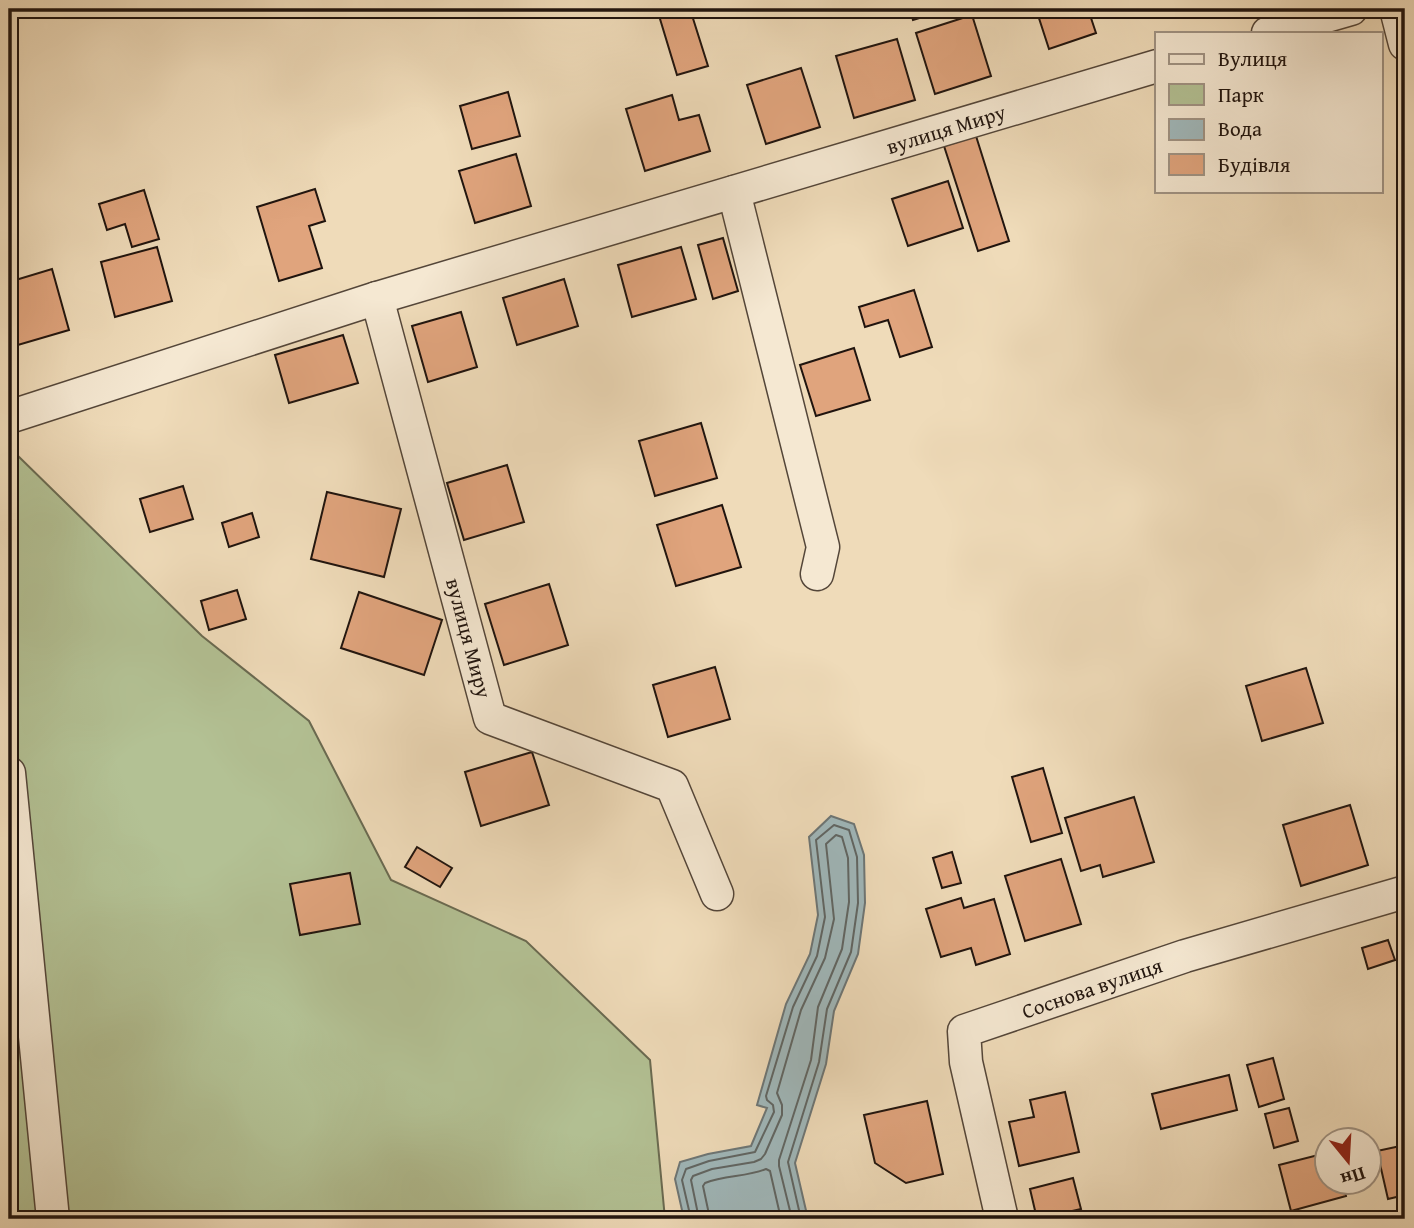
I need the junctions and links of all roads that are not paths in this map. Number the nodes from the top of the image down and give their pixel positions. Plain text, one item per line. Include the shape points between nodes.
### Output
1 (1351, 9) edge
2 (1396, 9) edge
3 (1271, 32) edge
4 (1405, 44) edge
5 (1155, 67) edge
6 (734, 192) junction
7 (377, 298) junction
8 (9, 417) edge
9 (817, 574) dead end
10 (9, 773) edge
11 (1405, 892) edge
12 (717, 894) dead end
13 (53, 1219) edge
14 (1002, 1219) edge

1 - 3 street
2 - 4 street
5 - 6 street, вулиця Миру
6 - 7 street, вулиця Миру
6 - 9 street via 823,547
7 - 8 street, вулиця Миру
7 - 12 street, вулиця Миру via 490,718 672,786
10 - 13 street
11 - 14 street, Соснова вулиця via 1185,956 964,1031 966,1062

